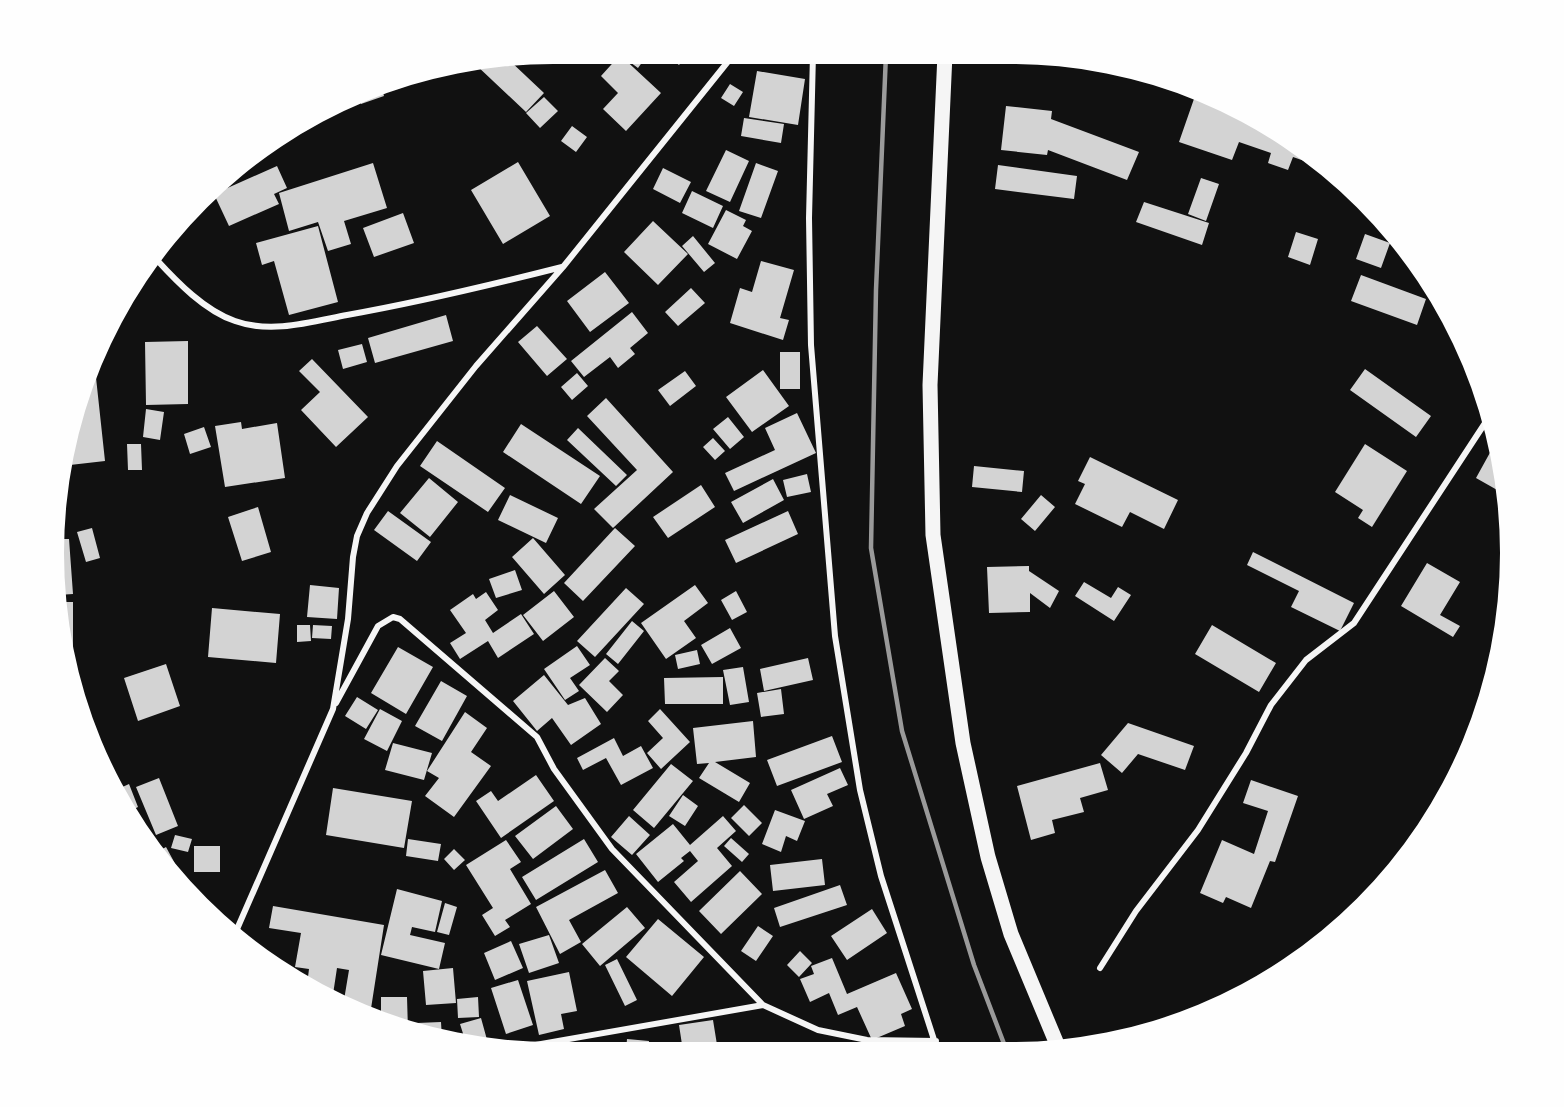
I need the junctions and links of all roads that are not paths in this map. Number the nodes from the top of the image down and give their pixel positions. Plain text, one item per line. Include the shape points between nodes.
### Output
1 (726, 64) edge
2 (813, 64) edge
3 (945, 64) edge
4 (161, 263) edge
5 (563, 267) junction
6 (1483, 426) edge
7 (333, 709) junction
8 (238, 927) edge
9 (1100, 968) dead end
10 (763, 1005) junction
11 (1055, 1040) edge
12 (936, 1041) joint
13 (553, 1042) edge

1 - 5 street
2 - 12 street via 811,345 835,636 860,790 881,876
3 - 11 main road via 930,385 933,535 963,743 988,857 1011,934
4 - 5 street via 196,298 233,321 260,327 286,326 412,303
5 - 7 street via 476,366 397,466 367,513 353,557 348,619
6 - 9 street via 1354,623 1306,660 1271,705 1198,830 1136,912
7 - 8 street
7 - 10 street via 378,626 393,617 400,619 537,737 612,849
10 - 12 street via 818,1030 867,1040
10 - 13 street

